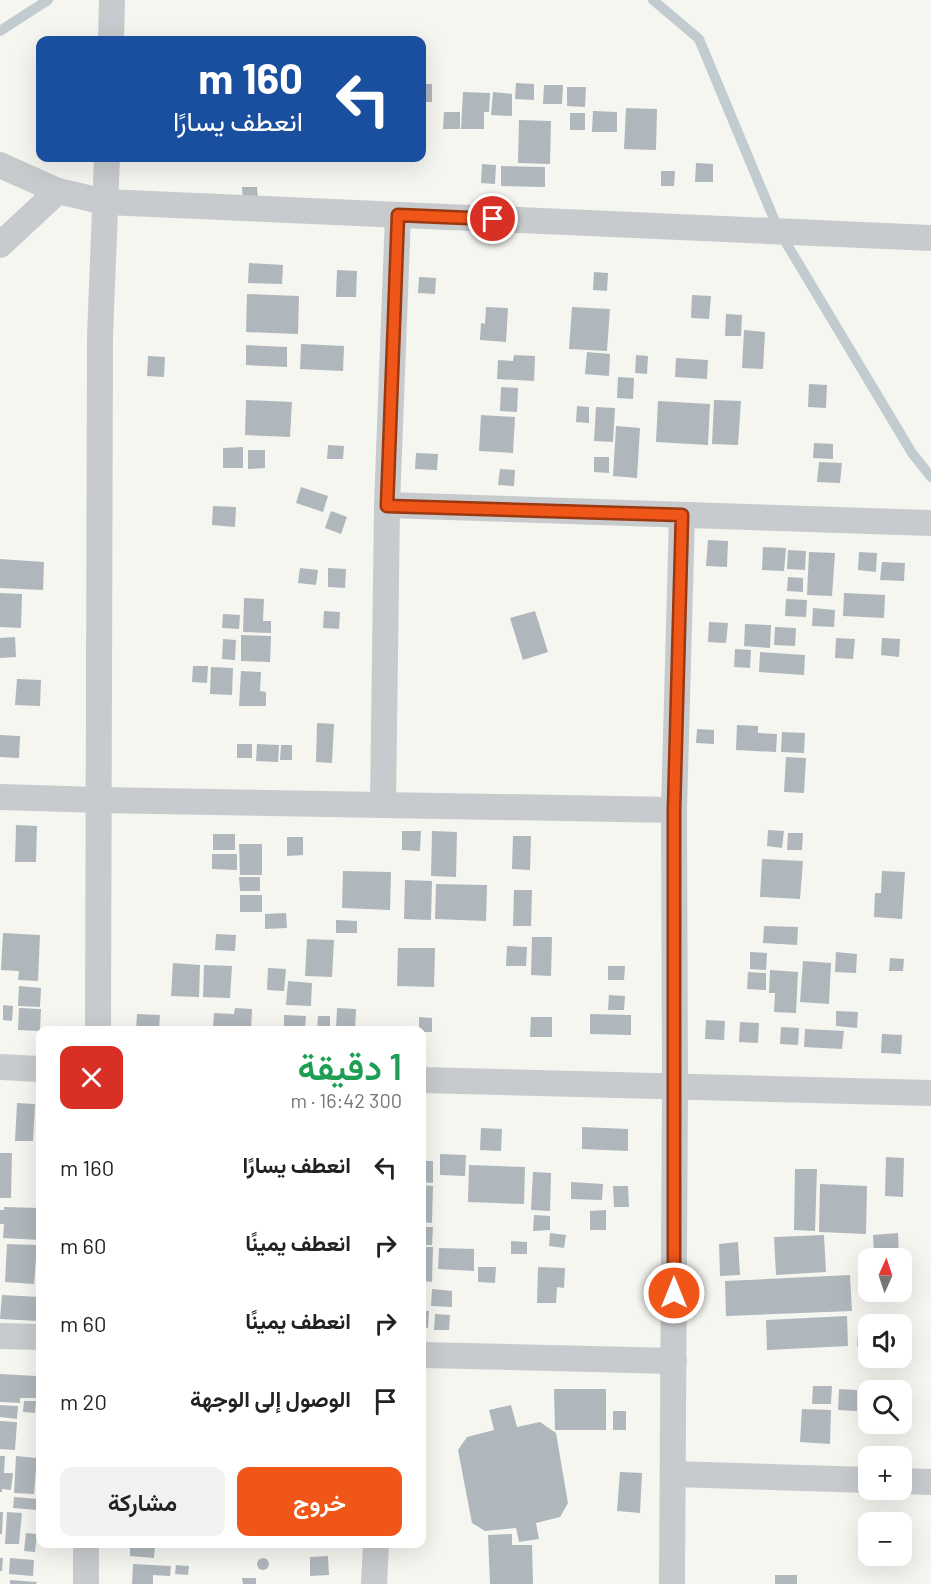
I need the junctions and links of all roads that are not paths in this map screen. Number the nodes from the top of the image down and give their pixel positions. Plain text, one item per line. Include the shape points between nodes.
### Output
1 (112, 0) edge
2 (111, 36) edge
3 (107, 162) edge
4 (0, 165) edge
5 (58, 192) junction
6 (105, 202) junction
7 (398, 215) junction
8 (931, 238) edge
9 (0, 245) edge
10 (387, 506) junction
11 (682, 515) junction
12 (931, 523) edge
13 (0, 797) edge
14 (99, 800) junction
15 (383, 805) junction
16 (674, 810) junction
17 (98, 1026) edge
18 (0, 1067) edge
19 (36, 1069) edge
20 (426, 1080) edge
21 (675, 1087) junction
22 (931, 1093) edge
23 (0, 1336) edge
24 (36, 1337) edge
25 (426, 1355) edge
26 (674, 1361) junction
27 (673, 1474) junction
28 (858, 1480) edge
29 (912, 1481) edge
30 (931, 1482) edge
31 (86, 1548) edge
32 (376, 1548) edge
33 (86, 1584) edge
34 (374, 1584) edge
35 (672, 1584) edge

1 - 2 street
3 - 6 street
4 - 5 street
5 - 6 street
5 - 9 street
6 - 7 street
6 - 14 street via 100,337
7 - 8 street
7 - 10 street
10 - 11 street
10 - 15 street
11 - 12 street
11 - 16 street
13 - 14 street
14 - 15 street
14 - 17 street
15 - 16 street
16 - 21 street
18 - 19 street
20 - 21 street
21 - 22 street
21 - 26 street
23 - 24 street
25 - 26 street
26 - 27 street
27 - 28 street
27 - 35 street
29 - 30 street
31 - 33 street
32 - 34 street

